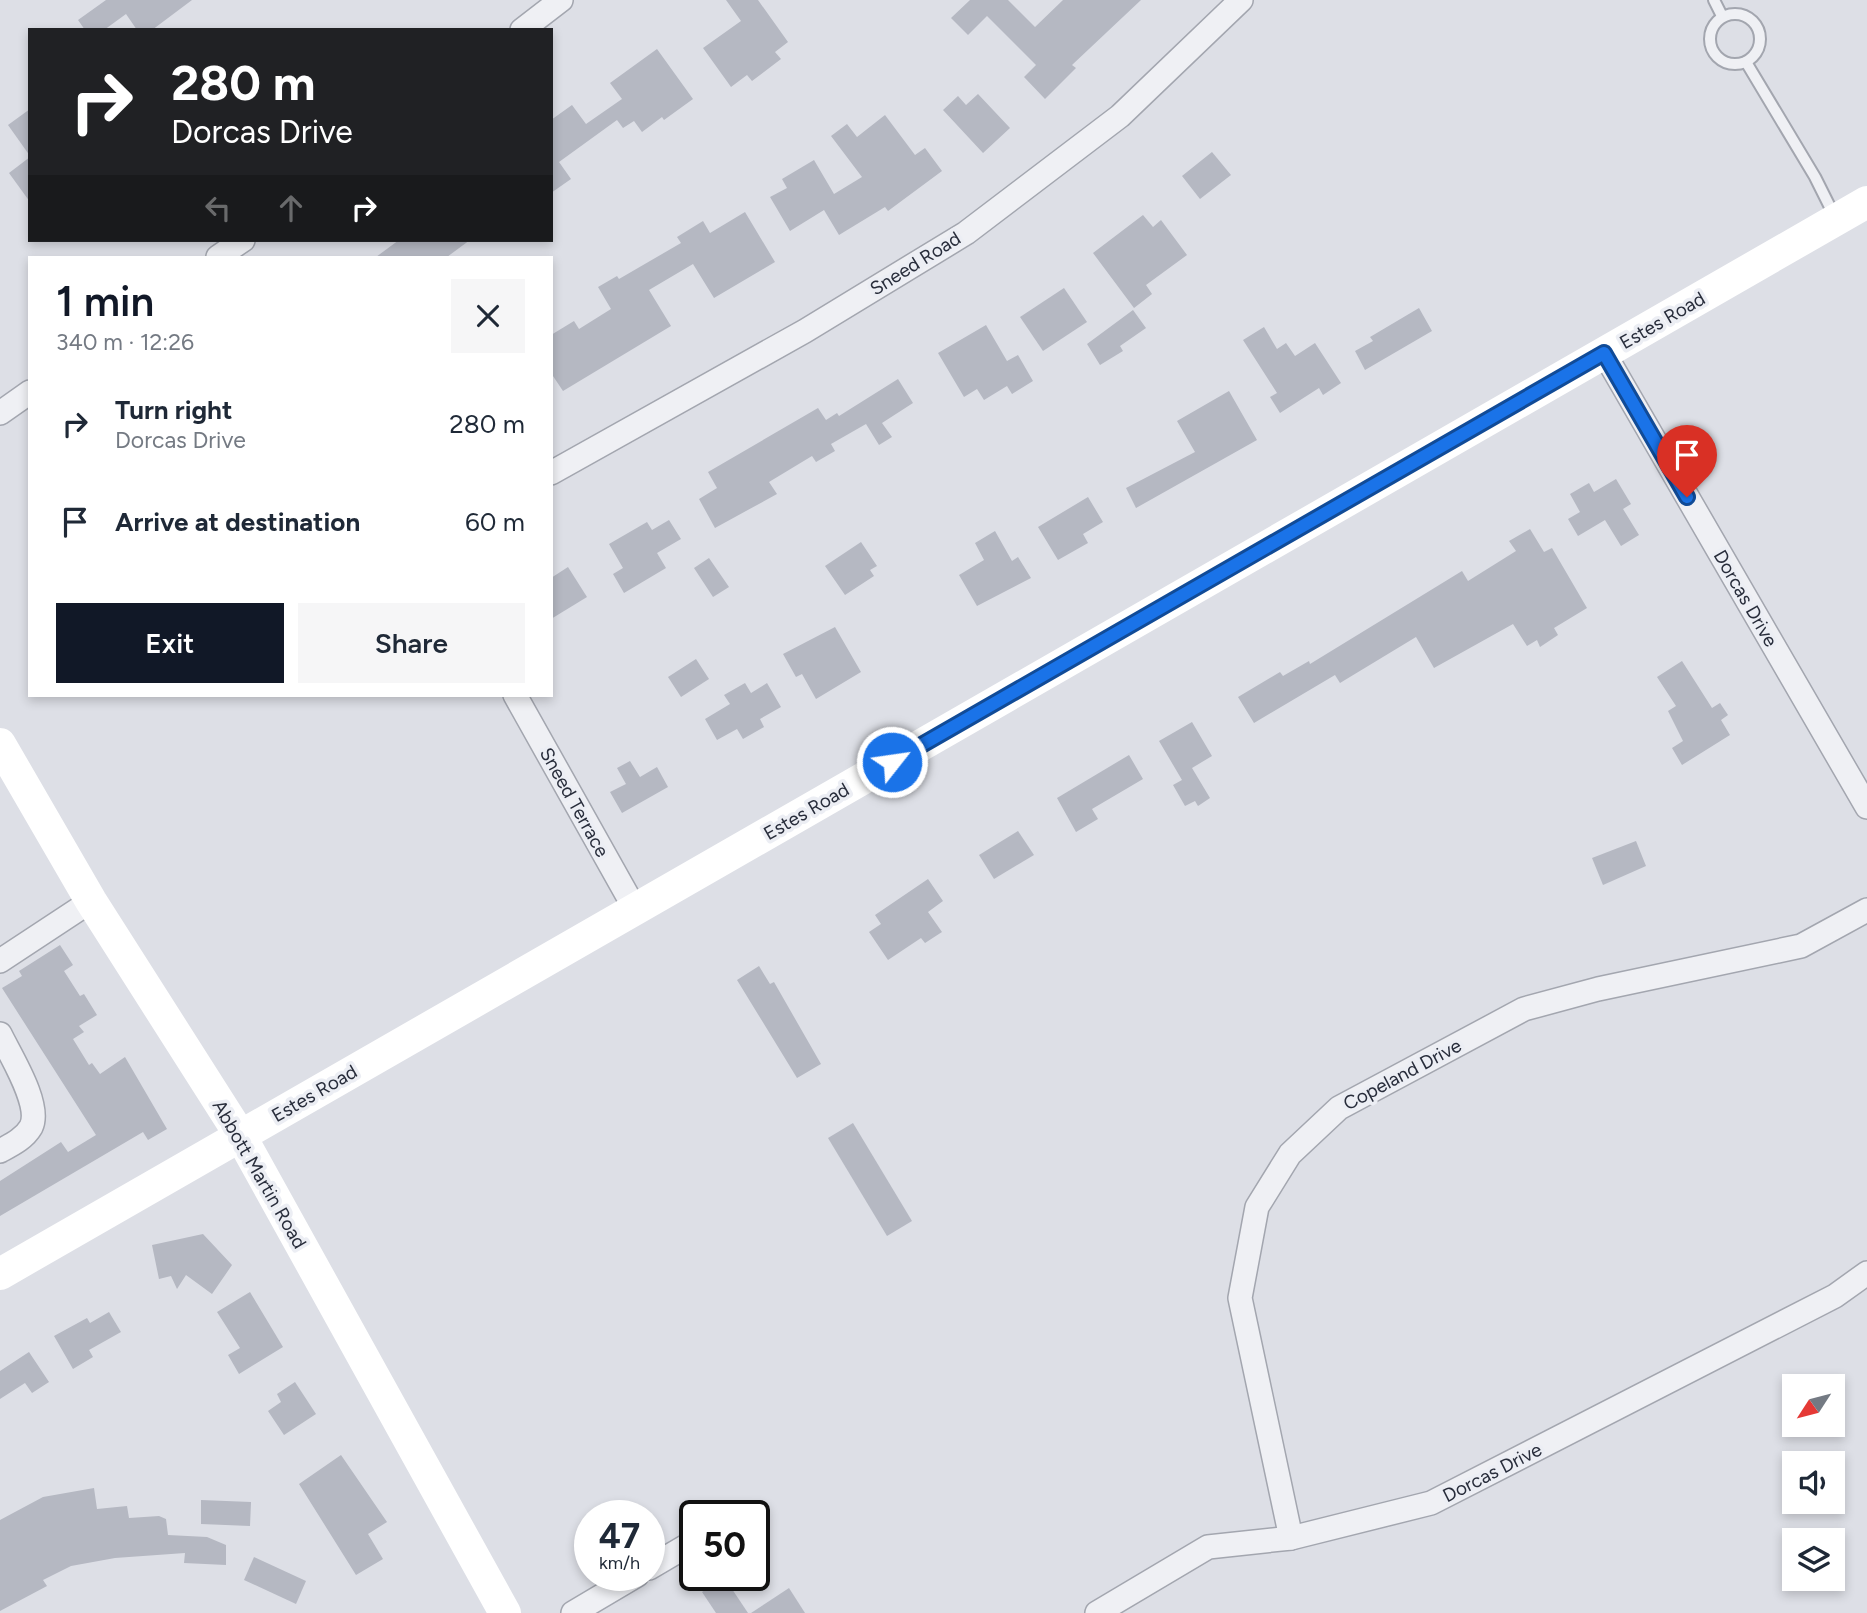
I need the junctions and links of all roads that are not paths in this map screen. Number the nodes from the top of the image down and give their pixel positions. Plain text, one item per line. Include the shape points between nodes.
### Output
1 (561, 0) edge
2 (1241, 0) edge
3 (1714, 0) edge
4 (1723, 16) junction
5 (525, 28) edge
6 (1746, 62) junction
7 (1867, 202) edge
8 (1836, 220) junction
9 (240, 242) edge
10 (219, 256) edge
11 (1604, 353) junction
12 (28, 393) edge
13 (0, 413) edge
14 (553, 472) edge
15 (516, 697) edge
16 (0, 744) edge
17 (1867, 807) edge
18 (91, 901) junction
19 (635, 909) junction
20 (1867, 910) edge
21 (0, 961) edge
22 (0, 1034) edge
23 (240, 1135) junction
24 (0, 1151) edge
25 (0, 1273) edge
26 (1867, 1273) edge
27 (1291, 1538) junction
28 (610, 1591) edge
29 (505, 1613) edge
30 (573, 1613) edge
31 (1097, 1613) edge

1 - 5 street
2 - 14 street, Sneed Road via 1120,116 966,233 805,331
3 - 4 lane
4 - 6 lane via 1709,37 1714,54 1729,64
4 - 6 lane via 1738,13 1758,27 1760,43
6 - 8 lane
7 - 8 main road, Estes Road
8 - 11 main road, Estes Road
9 - 10 street
11 - 17 street, Dorcas Drive
11 - 19 main road, Estes Road
12 - 13 street
15 - 19 street, Sneed Terrace
16 - 18 main road, Abbott Martin Road
18 - 21 street
18 - 23 main road, Abbott Martin Road
19 - 23 main road, Estes Road
20 - 27 street, Copeland Drive via 1801,946 1524,1009 1339,1108 1290,1154 1256,1207 1240,1297
22 - 24 street via 31,1098 33,1113 32,1126 22,1139
23 - 25 main road, Estes Road
23 - 29 main road, Abbott Martin Road
26 - 27 street, Dorcas Drive via 1835,1296 1431,1503
27 - 31 street, Dorcas Drive via 1208,1547
28 - 30 street

